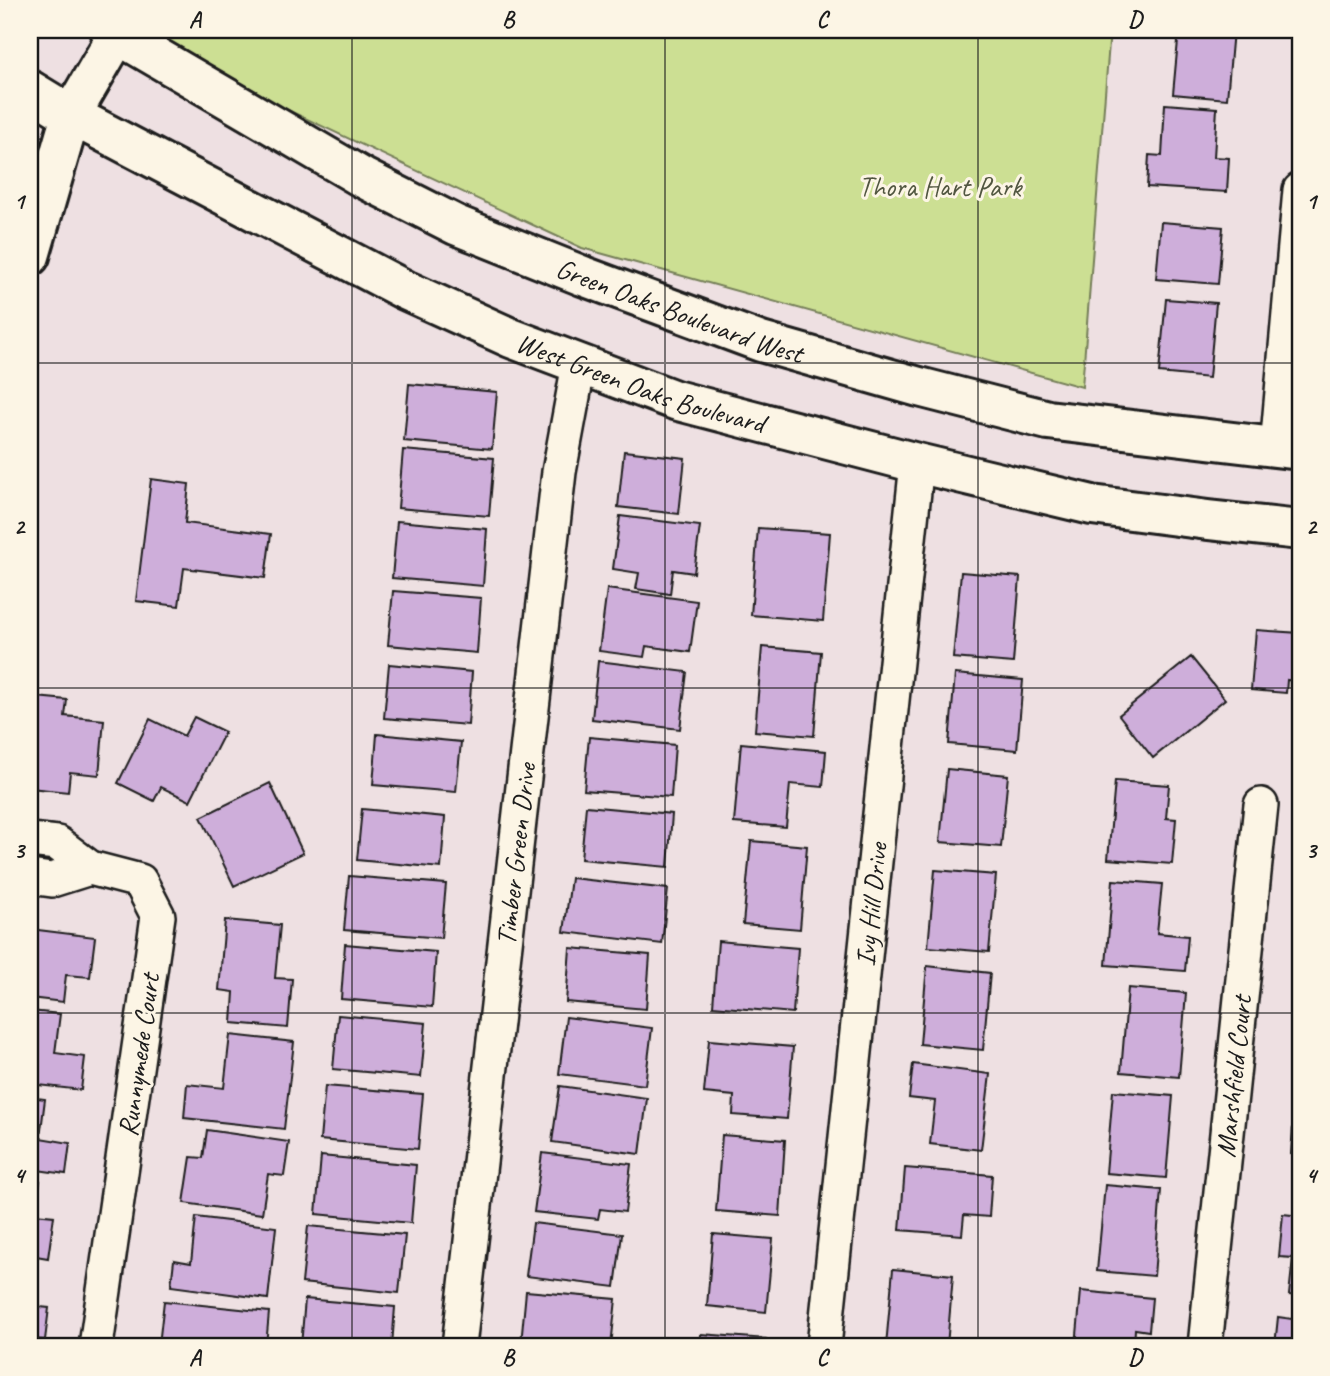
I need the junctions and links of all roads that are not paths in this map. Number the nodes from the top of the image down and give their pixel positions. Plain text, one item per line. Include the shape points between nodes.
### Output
1 (114, 32) edge
2 (30, 90) edge
3 (71, 116) junction
4 (1300, 190) edge
5 (30, 256) edge
6 (579, 364) junction
7 (1289, 449) edge
8 (917, 463) junction
9 (1300, 530) edge
10 (1261, 804) dead end
11 (30, 839) edge
12 (90, 869) junction
13 (30, 877) edge
14 (96, 1346) edge
15 (459, 1346) edge
16 (824, 1346) edge
17 (1205, 1346) edge

1 - 3 main road
1 - 7 main road, Green Oaks Boulevard West via 363,178 456,225 761,342 1048,420
2 - 3 main road, West Green Oaks Boulevard
3 - 5 main road
3 - 6 main road, West Green Oaks Boulevard via 405,290
4 - 7 street
6 - 8 main road, West Green Oaks Boulevard via 676,400
6 - 15 street, Timber Green Drive via 559,472
8 - 9 main road, West Green Oaks Boulevard via 1092,505
8 - 16 street, Ivy Hill Drive
10 - 17 street, Marshfield Court
11 - 12 street via 57,844
12 - 13 street, Runnymede Court via 52,880
12 - 14 street, Runnymede Court via 140,881 158,916

